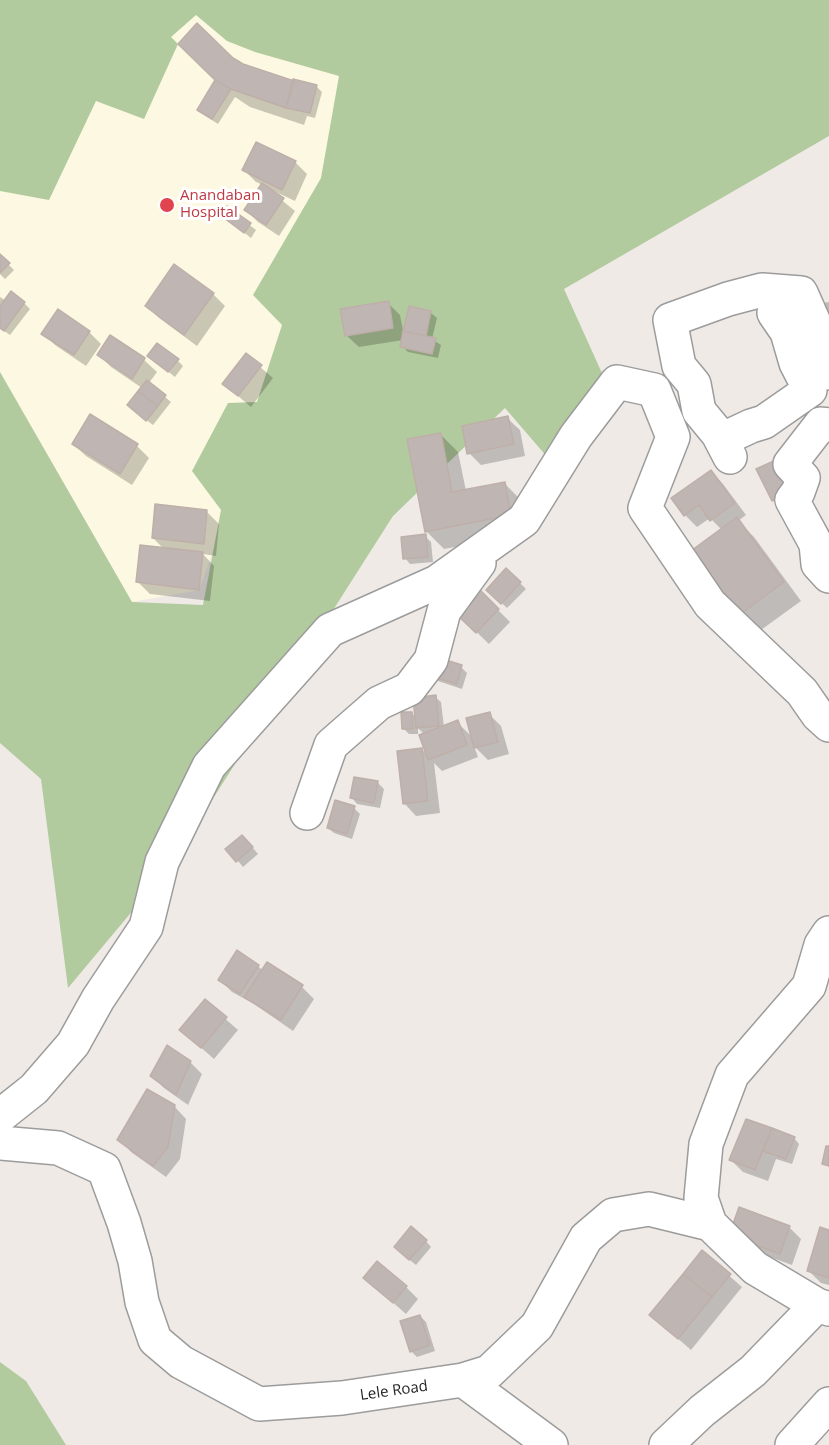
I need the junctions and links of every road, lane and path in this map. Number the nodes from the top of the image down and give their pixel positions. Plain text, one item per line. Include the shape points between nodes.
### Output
1 (778, 292) junction
2 (829, 374) edge
3 (829, 425) edge
4 (496, 540) junction
5 (829, 576) edge
6 (826, 717) edge
7 (307, 813) dead end
8 (829, 933) edge
9 (0, 1116) edge
10 (0, 1143) edge
11 (710, 1224) junction
12 (823, 1307) edge
13 (463, 1380) junction
14 (829, 1404) edge
15 (551, 1445) edge
16 (666, 1445) edge
17 (792, 1445) edge

1 - 1 street via 762,290 670,320 679,366 694,384 699,411 725,449 751,426 764,422 810,390 796,363 787,332 774,313
1 - 2 street via 801,293 816,327 817,353
3 - 5 street via 821,424 790,464 803,478 792,500 816,544 818,564
4 - 6 street via 524,520 576,436 617,382 654,390 672,437 645,508 711,604
4 - 7 street via 444,611 431,660 409,689 379,703 331,745
4 - 9 street via 437,582 330,630 209,766 162,862 146,927 72,1044 34,1089
8 - 11 street via 821,945 809,986 732,1075 706,1144 701,1198
10 - 13 street, Lele Road via 58,1148 104,1169 124,1223 155,1340 181,1362 259,1404 342,1398
11 - 12 street via 755,1268
11 - 13 street, Lele Road via 649,1209 613,1215 586,1238 537,1326 489,1372
12 - 16 street
13 - 15 street
14 - 17 street

